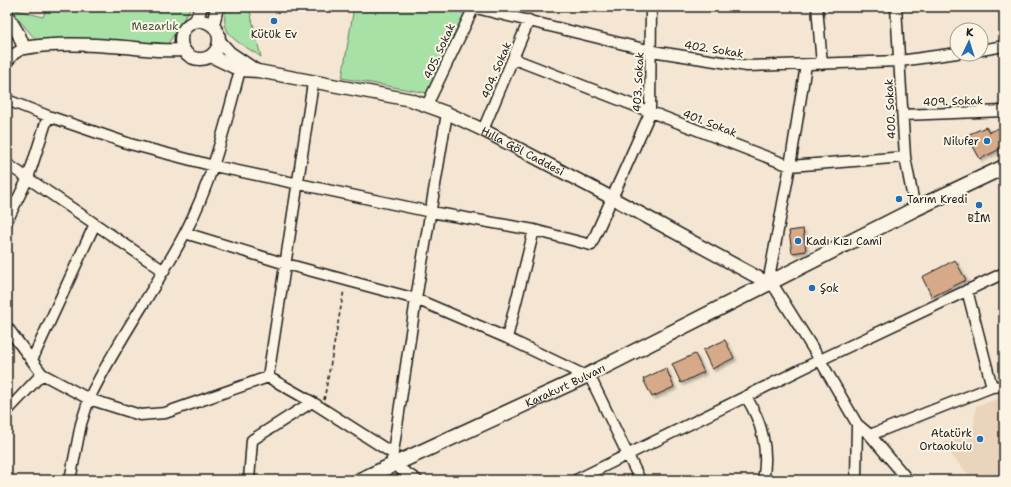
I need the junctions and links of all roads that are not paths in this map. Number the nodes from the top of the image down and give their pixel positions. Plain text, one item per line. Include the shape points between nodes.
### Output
1 (201, 7) edge
2 (217, 7) edge
3 (473, 7) edge
4 (650, 7) edge
5 (817, 7) edge
6 (896, 7) edge
7 (7, 15) edge
8 (530, 20) junction
9 (196, 21) junction
10 (213, 26) junction
11 (220, 42) junction
12 (1004, 46) edge
13 (24, 48) junction
14 (989, 49) edge
15 (184, 50) junction
16 (652, 51) junction
17 (949, 54) edge
18 (211, 56) junction
19 (514, 59) junction
20 (900, 60) junction
21 (7, 62) edge
22 (822, 64) junction
23 (806, 65) junction
24 (240, 70) junction
25 (258, 71) junction
26 (313, 83) junction
27 (7, 100) edge
28 (427, 105) junction
29 (1004, 111) edge
30 (447, 113) junction
31 (650, 113) junction
32 (48, 116) junction
33 (903, 116) junction
34 (483, 130) junction
35 (904, 157) junction
36 (7, 164) edge
37 (214, 166) junction
38 (790, 166) junction
39 (1004, 167) edge
40 (28, 178) junction
41 (1004, 178) edge
42 (298, 184) junction
43 (612, 198) junction
44 (915, 209) junction
45 (431, 212) junction
46 (7, 221) edge
47 (94, 226) junction
48 (534, 230) junction
49 (185, 233) junction
50 (286, 264) junction
51 (164, 271) junction
52 (1004, 273) edge
53 (772, 286) junction
54 (967, 290) junction
55 (416, 299) junction
56 (7, 327) edge
57 (507, 338) junction
58 (32, 360) junction
59 (820, 360) junction
60 (42, 374) junction
61 (268, 377) junction
62 (589, 379) junction
63 (1004, 386) edge
64 (992, 387) junction
65 (746, 396) junction
66 (89, 399) junction
67 (312, 402) junction
68 (7, 411) edge
69 (857, 424) junction
70 (870, 435) junction
71 (629, 454) junction
72 (395, 462) junction
73 (70, 480) edge
74 (249, 480) edge
75 (360, 480) edge
76 (377, 480) edge
77 (417, 480) edge
78 (576, 480) edge
79 (640, 480) edge
80 (763, 480) edge
81 (856, 480) edge
82 (908, 480) edge

1 - 9 street
2 - 10 street
3 - 8 street, 402. Sokak
3 - 28 street, 405. Sokak
4 - 16 street, 403. Sokak
5 - 22 street
6 - 20 street, 400. Sokak
7 - 13 street
8 - 16 street, 402. Sokak
8 - 19 street, 404. Sokak
9 - 10 street via 205,21
9 - 15 street via 183,32
10 - 11 street
11 - 18 street
11 - 25 street via 230,53
12 - 14 street
13 - 15 street via 74,45
13 - 21 street
15 - 18 street via 199,59
16 - 23 street, 402. Sokak via 747,66
16 - 31 street, 403. Sokak
17 - 20 street, 402. Sokak
18 - 24 street
19 - 31 street, 401. Sokak
19 - 34 street, 404. Sokak
20 - 22 street, 402. Sokak
20 - 33 street, 400. Sokak
22 - 23 street, 402. Sokak
23 - 38 street
24 - 25 street
24 - 37 street
25 - 26 street, Hılla Göl Caddesi
26 - 28 street, Hılla Göl Caddesi
26 - 42 street
27 - 32 street
28 - 30 street, Hılla Göl Caddesi
29 - 33 street, 409. Sokak
30 - 34 street, Hılla Göl Caddesi
30 - 45 street
31 - 38 street, 401. Sokak
31 - 43 street, 403. Sokak
32 - 37 street via 130,144
32 - 40 street
33 - 35 street, 400. Sokak
34 - 43 street, Hılla Göl Caddesi
35 - 38 street, 401. Sokak
35 - 44 street, 400. Sokak
36 - 40 street
37 - 42 street
37 - 49 street
38 - 53 street
39 - 44 main road
40 - 46 street
40 - 47 street
41 - 53 main road
42 - 45 street
42 - 50 street
43 - 48 street, 403. Sokak via 591,244
43 - 53 street, Hılla Göl Caddesi
44 - 53 main road
45 - 48 street
45 - 55 street
47 - 51 street
47 - 58 street
48 - 57 street
49 - 50 street
49 - 51 street
50 - 55 street
50 - 61 street
51 - 66 street
52 - 54 street
53 - 59 street
53 - 62 main road, Karakurt Bulvarı
54 - 59 street
54 - 64 street
55 - 57 street
55 - 72 street
56 - 58 street
57 - 62 street
58 - 60 street
59 - 65 street
59 - 69 street
60 - 66 street
60 - 68 street
61 - 66 street via 164,413 140,415
61 - 67 street
62 - 71 street
62 - 72 main road, Karakurt Bulvarı
63 - 64 street
64 - 70 street
65 - 71 street
65 - 80 street via 756,413 762,431 765,451
66 - 73 street via 81,424
67 - 72 street
67 - 74 street via 252,440
69 - 70 street
69 - 81 street
70 - 82 street
71 - 78 street
71 - 79 street
72 - 75 main road, Karakurt Bulvarı
72 - 76 main road, Karakurt Bulvarı
72 - 77 street

